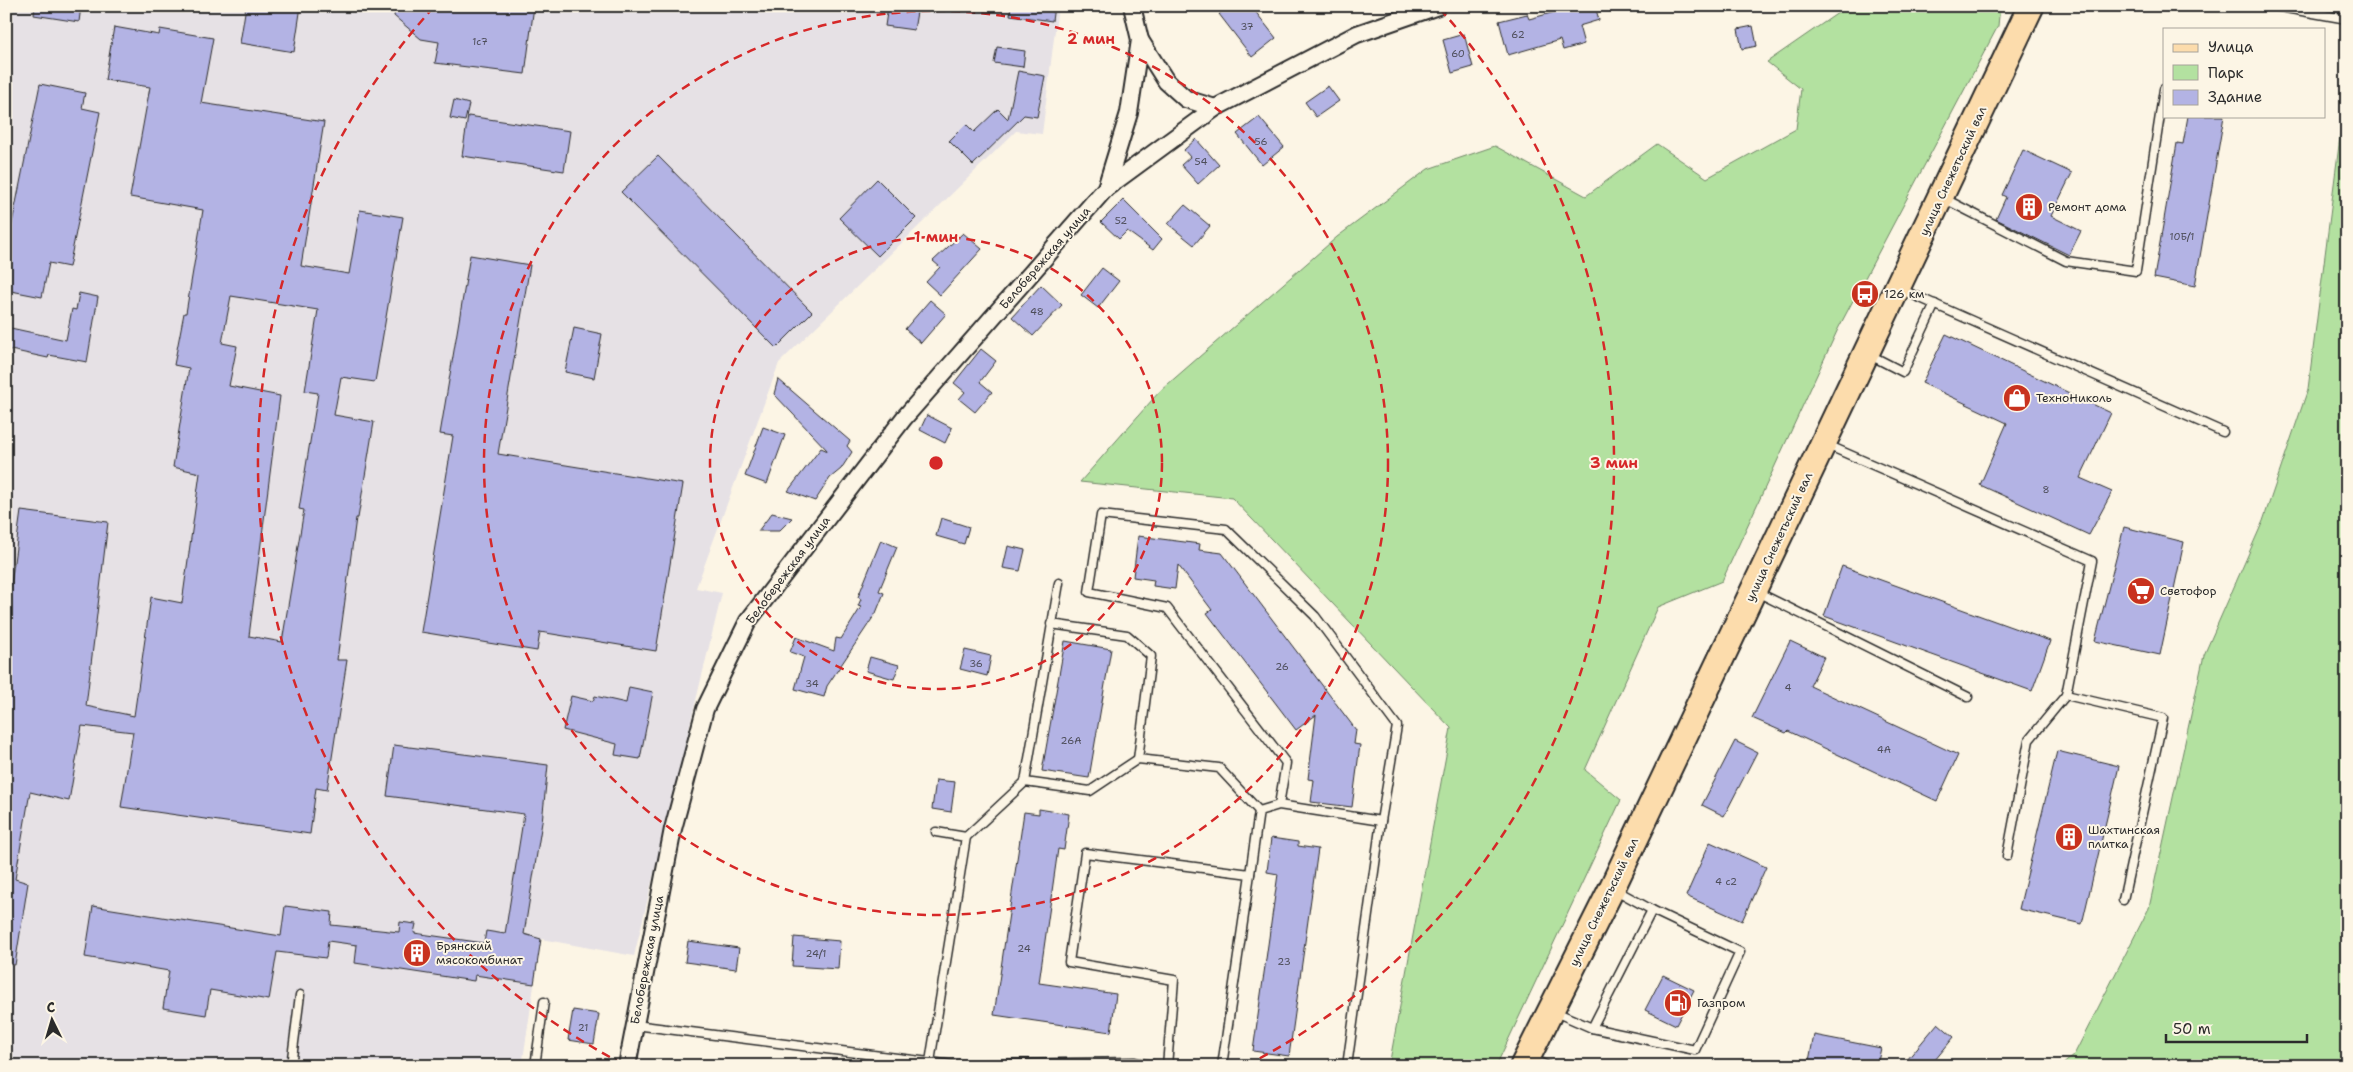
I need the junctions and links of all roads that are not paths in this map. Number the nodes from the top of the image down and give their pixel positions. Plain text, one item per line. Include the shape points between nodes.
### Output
1 (1132, 6) edge
2 (1438, 6) edge
3 (2031, 6) edge
4 (2274, 6) edge
5 (2347, 19) edge
6 (1140, 40) junction
7 (2163, 95) edge
8 (1215, 108) junction
9 (1106, 188) junction
10 (1941, 198) junction
11 (1898, 288) junction
12 (1936, 304) junction
13 (1866, 353) junction
14 (2223, 432) dead end
15 (1824, 444) junction
16 (1058, 583) dead end
17 (1754, 590) junction
18 (1051, 624) junction
19 (2066, 695) junction
20 (1968, 697) dead end
21 (1138, 759) junction
22 (1025, 782) junction
23 (1279, 805) junction
24 (1259, 811) junction
25 (1381, 821) junction
26 (936, 832) dead end
27 (966, 837) junction
28 (2007, 856) dead end
29 (1250, 874) junction
30 (1612, 888) junction
31 (2123, 900) dead end
32 (1652, 910) junction
33 (300, 995) dead end
34 (544, 1002) dead end
35 (1551, 1010) junction
36 (635, 1025) junction
37 (1592, 1028) junction
38 (930, 1062) junction
39 (1533, 1063) edge
40 (291, 1066) edge
41 (535, 1066) edge
42 (627, 1066) edge
43 (1158, 1066) edge
44 (1167, 1066) edge
45 (1222, 1066) edge
46 (1347, 1066) edge

1 - 6 street, Белобережская улица
2 - 8 street, Белобережская улица via 1357,34
3 - 10 main road, улица Снежетьский вал
4 - 5 lane
6 - 8 street via 1166,82 1186,99
6 - 9 street, Белобережская улица via 1129,113
7 - 10 lane via 2136,271 2066,261
8 - 9 street, Белобережская улица
9 - 36 street, Белобережская улица via 904,418 748,621 705,709 673,829
10 - 11 main road, улица Снежетьский вал
11 - 12 lane
11 - 13 main road, улица Снежетьский вал
12 - 13 lane via 1903,372
12 - 14 lane
13 - 15 main road, улица Снежетьский вал
15 - 17 main road, улица Снежетьский вал
15 - 19 lane via 2092,561
16 - 18 lane
17 - 20 lane
17 - 30 main road, улица Снежетьский вал
18 - 21 lane via 1127,635 1151,656
18 - 22 lane
19 - 28 lane via 2029,740
19 - 31 lane via 2163,718
21 - 22 lane via 1090,791
21 - 24 lane via 1219,768
22 - 27 lane
23 - 24 lane
23 - 25 lane
23 - 25 lane via 1286,763 1167,608 1089,592 1101,515 1226,529 1315,616 1397,726
24 - 29 lane
25 - 46 lane
26 - 27 lane
27 - 38 lane
29 - 44 lane via 1085,853 1069,962 1174,980
29 - 45 lane
30 - 32 lane
30 - 35 main road, улица Снежетьский вал
32 - 37 lane
32 - 37 lane via 1740,952 1695,1050
33 - 40 lane
34 - 41 lane
35 - 37 lane
35 - 39 main road, улица Снежетьский вал
36 - 38 lane
36 - 42 street, Белобережская улица
38 - 43 lane via 953,1065 1134,1062

